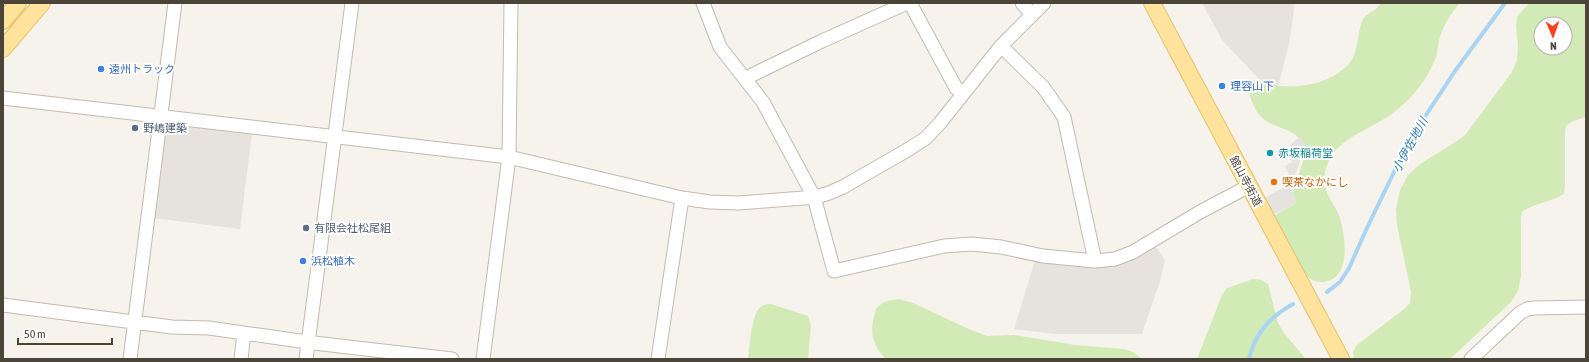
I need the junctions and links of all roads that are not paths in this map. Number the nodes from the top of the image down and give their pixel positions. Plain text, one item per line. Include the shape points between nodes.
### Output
1 (18, 3) edge
2 (42, 3) edge
3 (175, 3) edge
4 (352, 3) edge
5 (512, 3) edge
6 (703, 3) edge
7 (907, 3) edge
8 (910, 3) edge
9 (1022, 3) edge
10 (1044, 3) edge
11 (1152, 3) edge
12 (1032, 15) junction
13 (3, 21) edge
14 (1001, 46) junction
15 (3, 49) edge
16 (746, 80) junction
17 (963, 94) junction
18 (3, 98) edge
19 (161, 116) junction
20 (335, 137) junction
21 (509, 157) junction
22 (1249, 186) junction
23 (814, 197) junction
24 (682, 198) junction
25 (1095, 261) junction
26 (3, 305) edge
27 (1586, 307) edge
28 (135, 322) junction
29 (244, 333) junction
30 (308, 342) junction
31 (130, 359) edge
32 (241, 359) edge
33 (306, 359) edge
34 (452, 359) edge
35 (483, 359) edge
36 (658, 359) edge
37 (1341, 359) edge
38 (1471, 359) edge

1 - 13 main road
2 - 15 main road
3 - 19 street
4 - 20 street
5 - 21 street
6 - 16 street via 720,47
7 - 16 street via 822,41
8 - 17 street via 956,88
9 - 12 street
10 - 12 street
11 - 22 main road, 舘山寺街道
12 - 14 street
14 - 17 street
14 - 25 street via 1043,87 1064,117
16 - 23 street via 767,109
17 - 23 street via 933,131 918,144 843,187
18 - 19 street
19 - 20 street
19 - 28 street
20 - 21 street
20 - 30 street
21 - 24 street
21 - 35 street
22 - 25 street via 1133,252
22 - 37 main road, 舘山寺街道
23 - 24 street via 732,203
23 - 25 street via 834,271 958,244 987,245 1033,255
24 - 36 street
26 - 28 street
27 - 38 street via 1527,309
28 - 29 street
28 - 31 street
29 - 30 street
29 - 32 street
30 - 33 street
30 - 34 street

